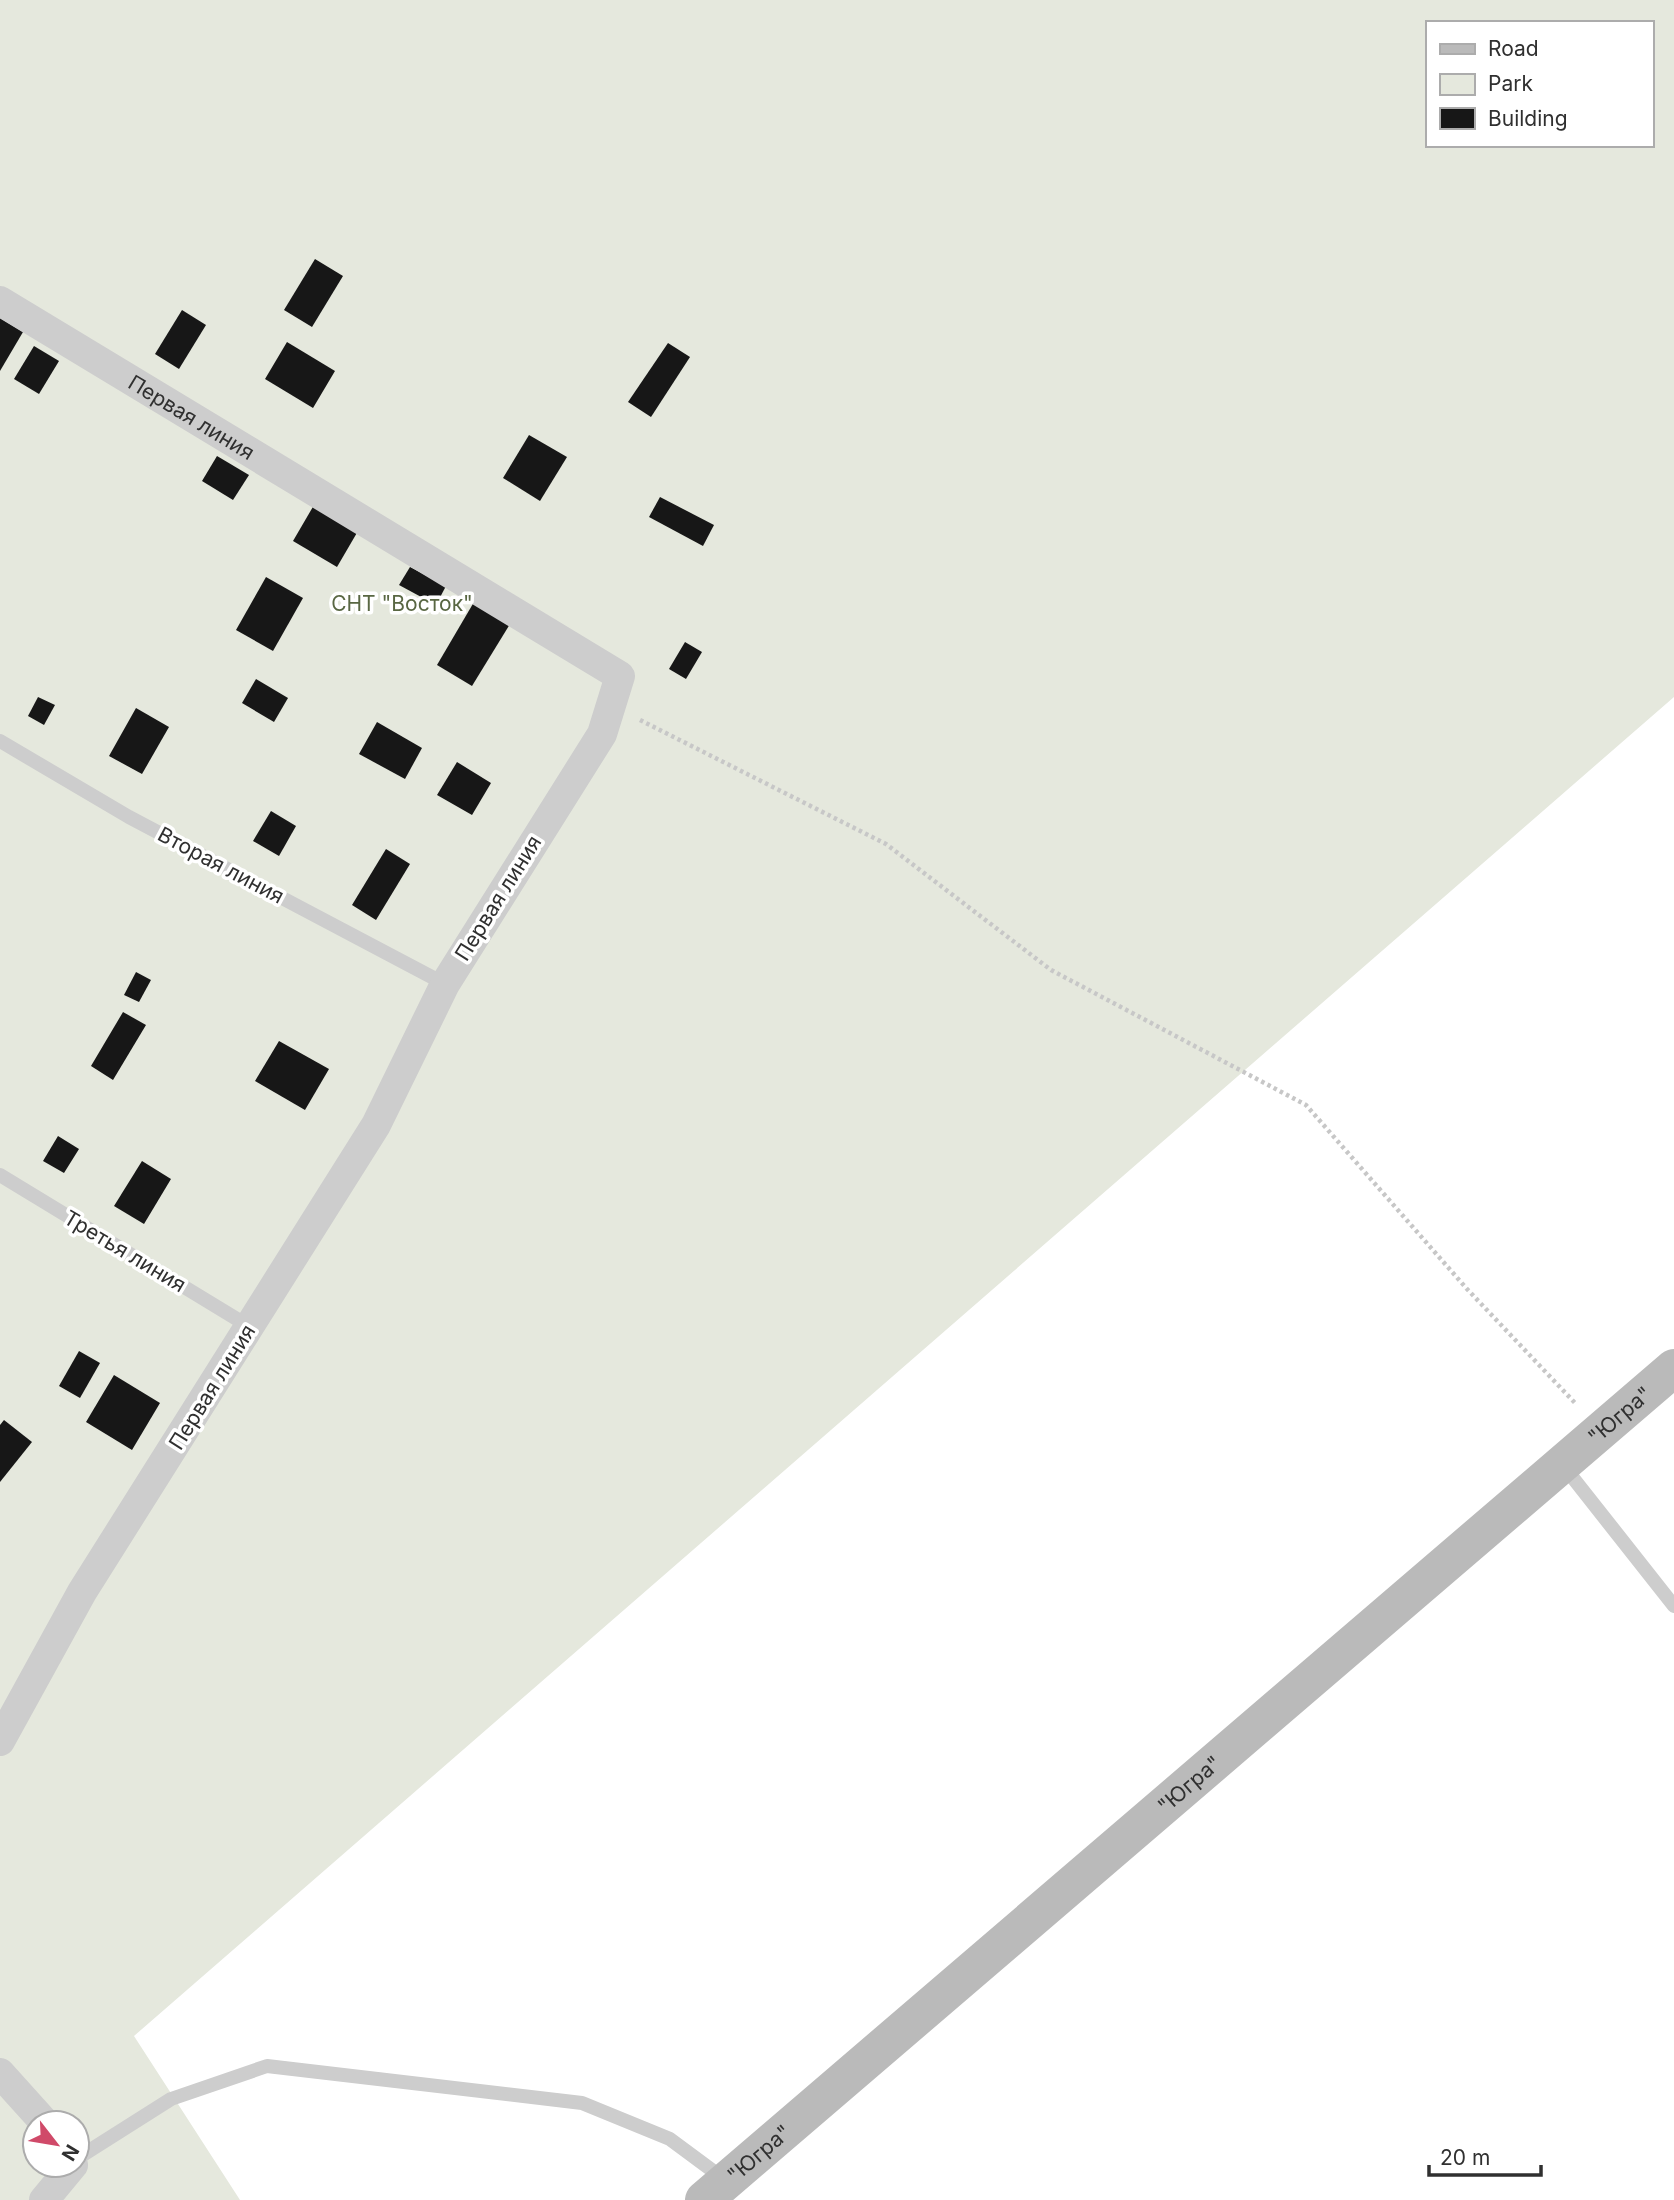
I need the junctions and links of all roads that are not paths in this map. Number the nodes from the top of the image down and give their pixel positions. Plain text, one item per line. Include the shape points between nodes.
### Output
1 (0, 301) edge
2 (0, 741) edge
3 (445, 984) junction
4 (0, 1175) edge
5 (250, 1326) junction
6 (1674, 1368) edge
7 (1562, 1463) junction
8 (1674, 1606) edge
9 (0, 1741) edge
10 (0, 2073) edge
11 (32, 2109) edge
12 (91, 2149) edge
13 (60, 2179) edge
14 (715, 2190) edge
15 (44, 2200) edge

1 - 3 street, Первая линия via 620,676 602,734
2 - 3 lane, Вторая линия via 129,817
3 - 5 street, Первая линия via 376,1125
4 - 5 lane, Третья линия
5 - 9 street, Первая линия via 82,1592
6 - 7 main road, "Югра"
7 - 8 lane
7 - 14 main road, "Югра"
10 - 11 street
12 - 14 lane via 171,2099 267,2066 582,2103 670,2139
13 - 15 street

